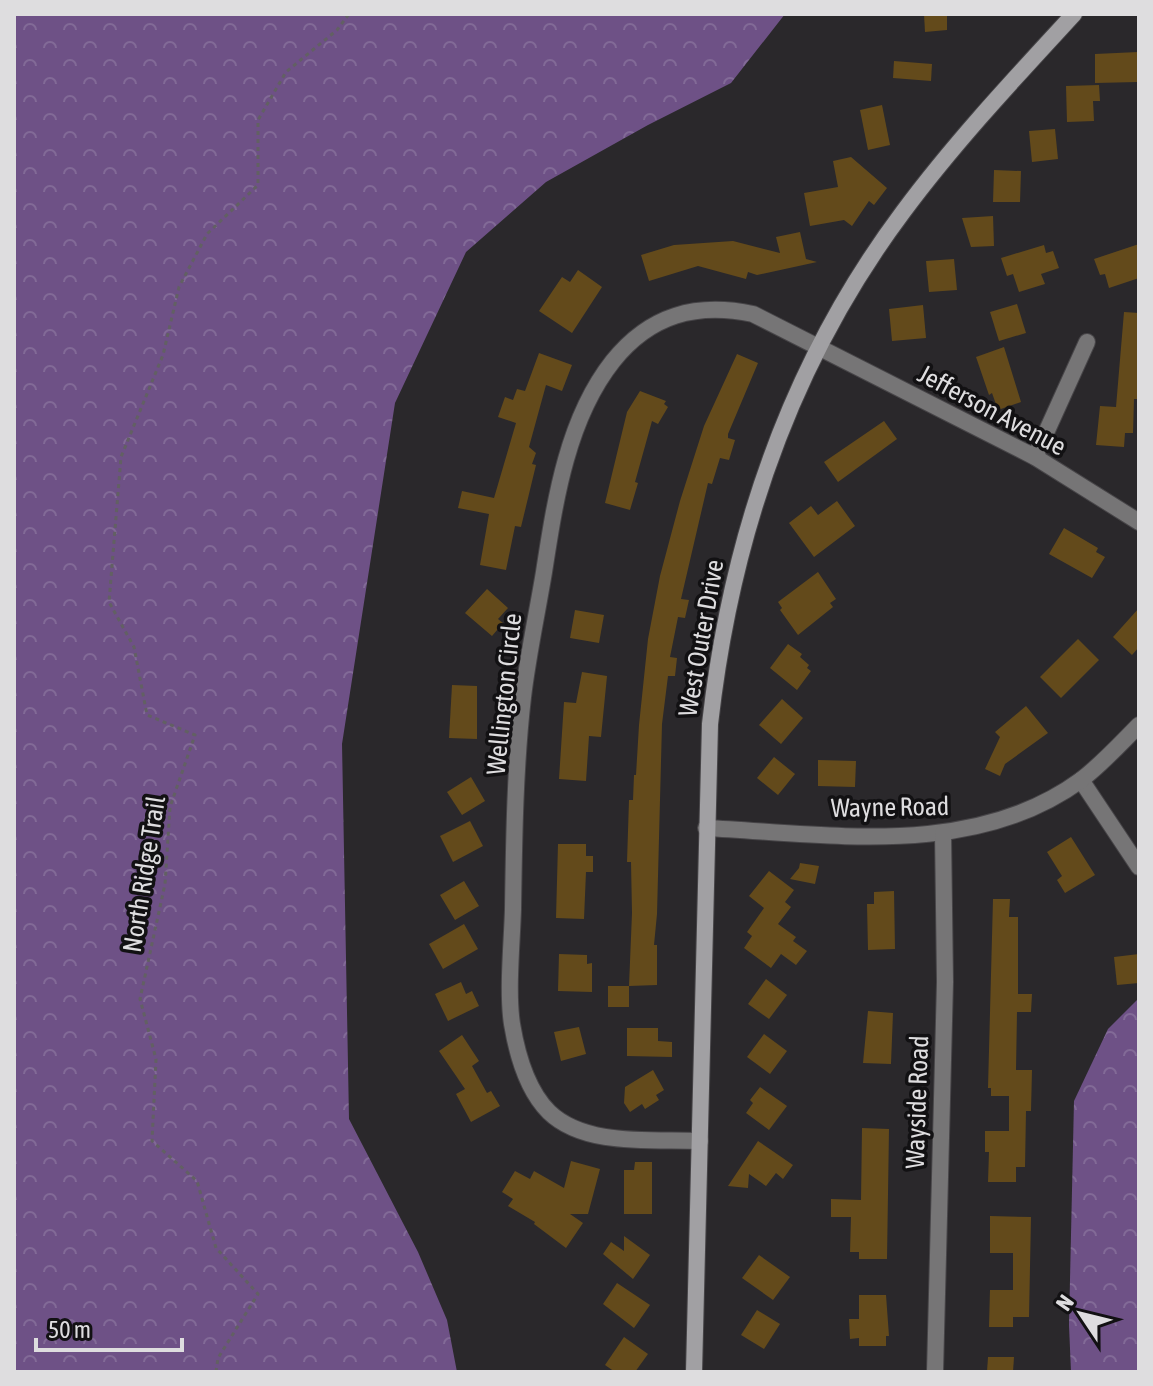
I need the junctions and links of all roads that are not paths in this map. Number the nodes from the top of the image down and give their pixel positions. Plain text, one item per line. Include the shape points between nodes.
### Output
1 (1074, 14) edge
2 (1087, 342) dead end
3 (820, 347) junction
4 (1035, 457) junction
5 (1139, 522) edge
6 (1139, 725) edge
7 (1081, 780) junction
8 (706, 828) junction
9 (943, 833) junction
10 (1139, 867) edge
11 (700, 1141) junction
12 (694, 1372) edge
13 (935, 1372) edge

1 - 3 street, West Outer Drive via 903,212
2 - 4 street
3 - 4 street, Jefferson Avenue
3 - 8 street, West Outer Drive via 774,446 733,580 710,724
3 - 11 street, Wellington Circle via 753,314 710,308 649,326 614,360 585,404 574,437 553,518 525,685 512,945 512,1022 522,1067 548,1111 573,1130 598,1137
4 - 5 street, Jefferson Avenue
6 - 7 street, Wayne Road
7 - 9 street, Wayne Road via 1035,806
7 - 10 street
8 - 9 street, Wayne Road via 885,836
8 - 11 street, West Outer Drive
9 - 13 street, Wayside Road via 945,982
11 - 12 street, West Outer Drive

